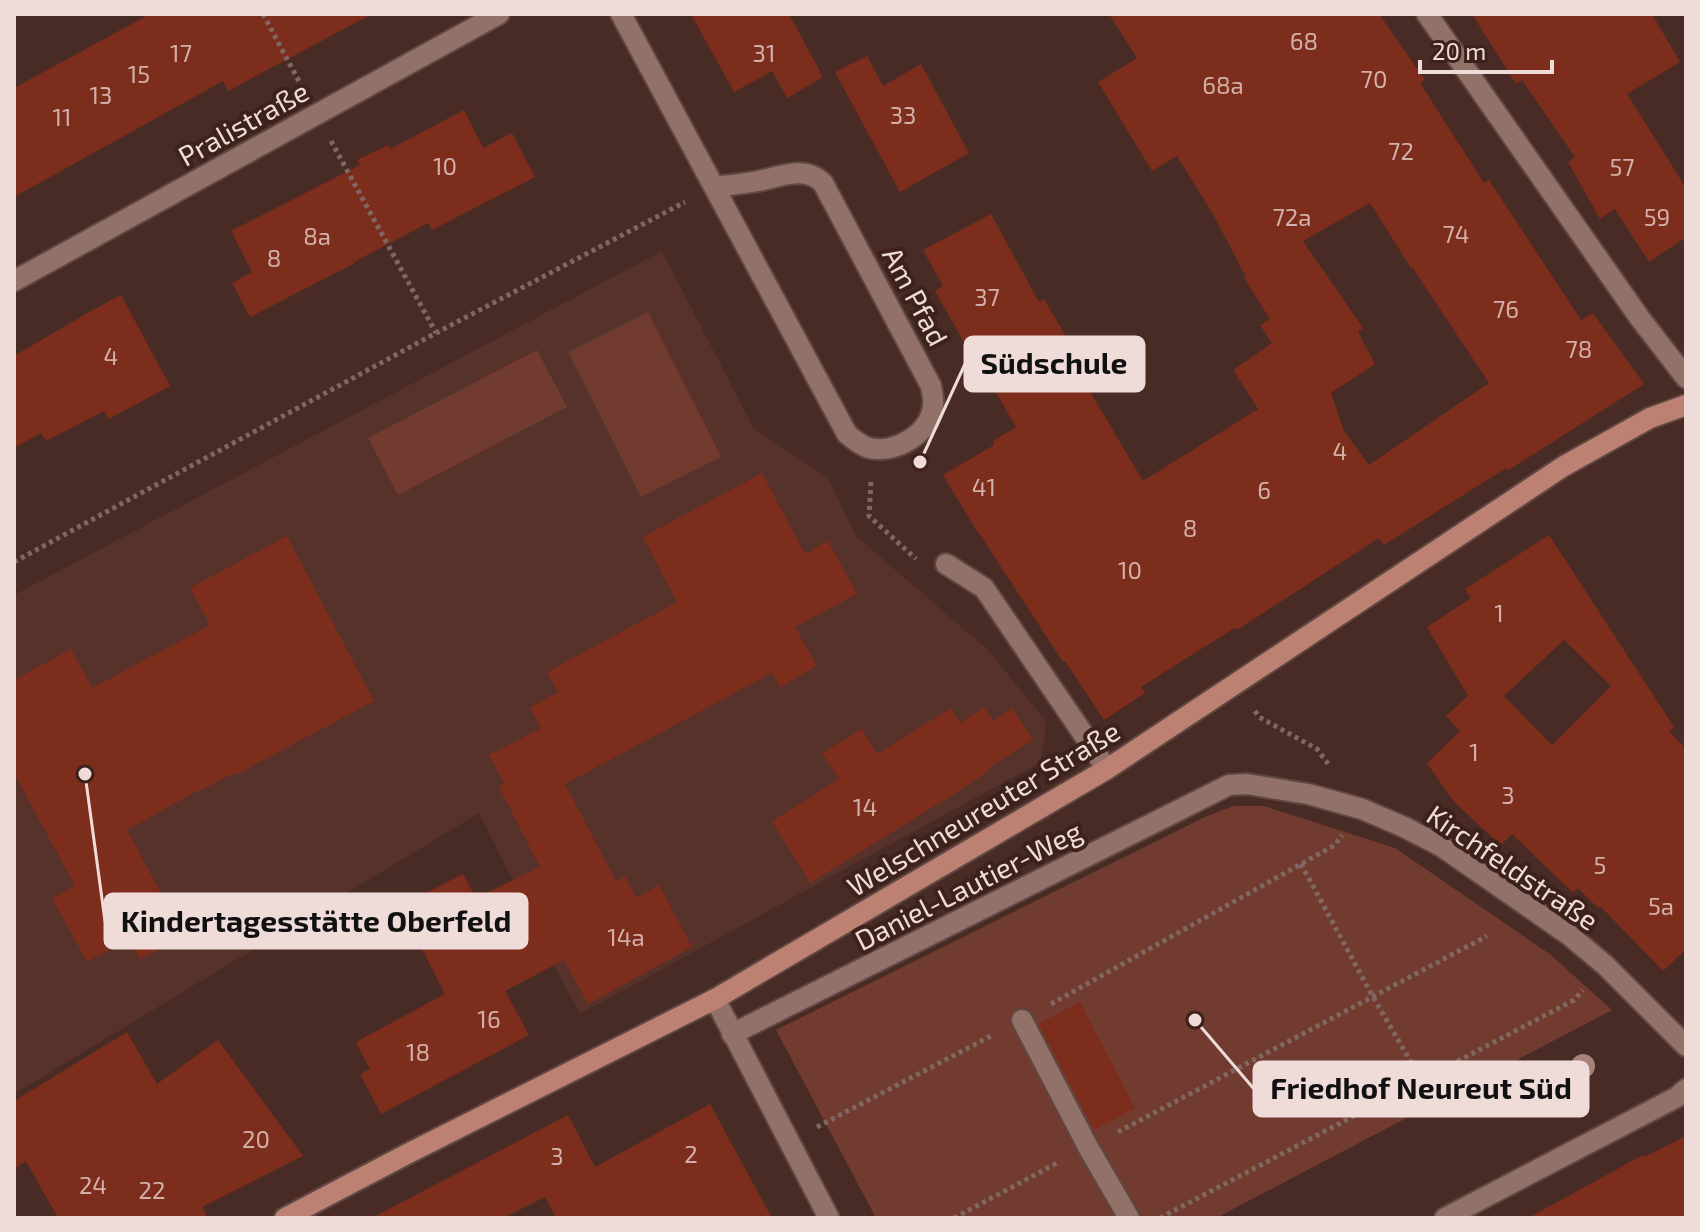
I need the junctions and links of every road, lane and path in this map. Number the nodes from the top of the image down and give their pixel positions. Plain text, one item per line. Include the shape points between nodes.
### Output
1 (263, 14) edge
2 (499, 14) edge
3 (621, 14) edge
4 (1427, 14) edge
5 (316, 114) junction
6 (714, 187) junction
7 (14, 281) edge
8 (436, 333) junction
9 (1686, 378) edge
10 (1686, 405) edge
11 (872, 449) junction
12 (14, 562) edge
13 (946, 564) joint
14 (1259, 717) dead end
15 (1317, 749) dead end
16 (1107, 769) junction
17 (1229, 785) joint
18 (1362, 809) junction
19 (1301, 864) junction
20 (1487, 936) dead end
21 (1605, 965) junction
22 (1373, 997) junction
23 (715, 999) junction
24 (1022, 1020) junction
25 (732, 1034) junction
26 (1686, 1046) edge
27 (1421, 1079) junction
28 (1686, 1089) edge
29 (789, 1143) junction
30 (1088, 1147) junction
31 (285, 1218) edge
32 (829, 1218) edge
33 (954, 1218) edge
34 (1129, 1218) edge
35 (1160, 1218) edge
36 (1445, 1218) edge

1 - 5 path
2 - 5 street, Pralistraße
3 - 6 street
4 - 9 street
5 - 7 street, Pralistraße
5 - 8 path
6 - 8 path
6 - 11 street via 847,434
6 - 11 street, Am Pfad via 789,173 807,174 823,183 931,386 933,407 924,427 910,440
8 - 12 path
10 - 16 main road, Welschneureuter Straße via 1650,418 1564,466
11 - 13 path via 869,516 929,572
13 - 16 street via 984,588
14 - 15 path
16 - 23 main road, Welschneureuter Straße
17 - 18 street, Kirchfeldstraße via 1308,794
17 - 25 street, Daniel-Lautier-Weg
18 - 19 path via 1335,845
18 - 21 street, Kirchfeldstraße via 1441,846
19 - 22 path
19 - 24 path
20 - 22 path
21 - 26 street, Kirchfeldstraße
21 - 27 path via 1574,1000
22 - 27 path
22 - 30 path
23 - 25 street
23 - 31 main road, Welschneureuter Straße
24 - 29 path
24 - 30 street
25 - 29 street
27 - 35 path
28 - 36 street
29 - 32 street
30 - 33 path
30 - 34 street

